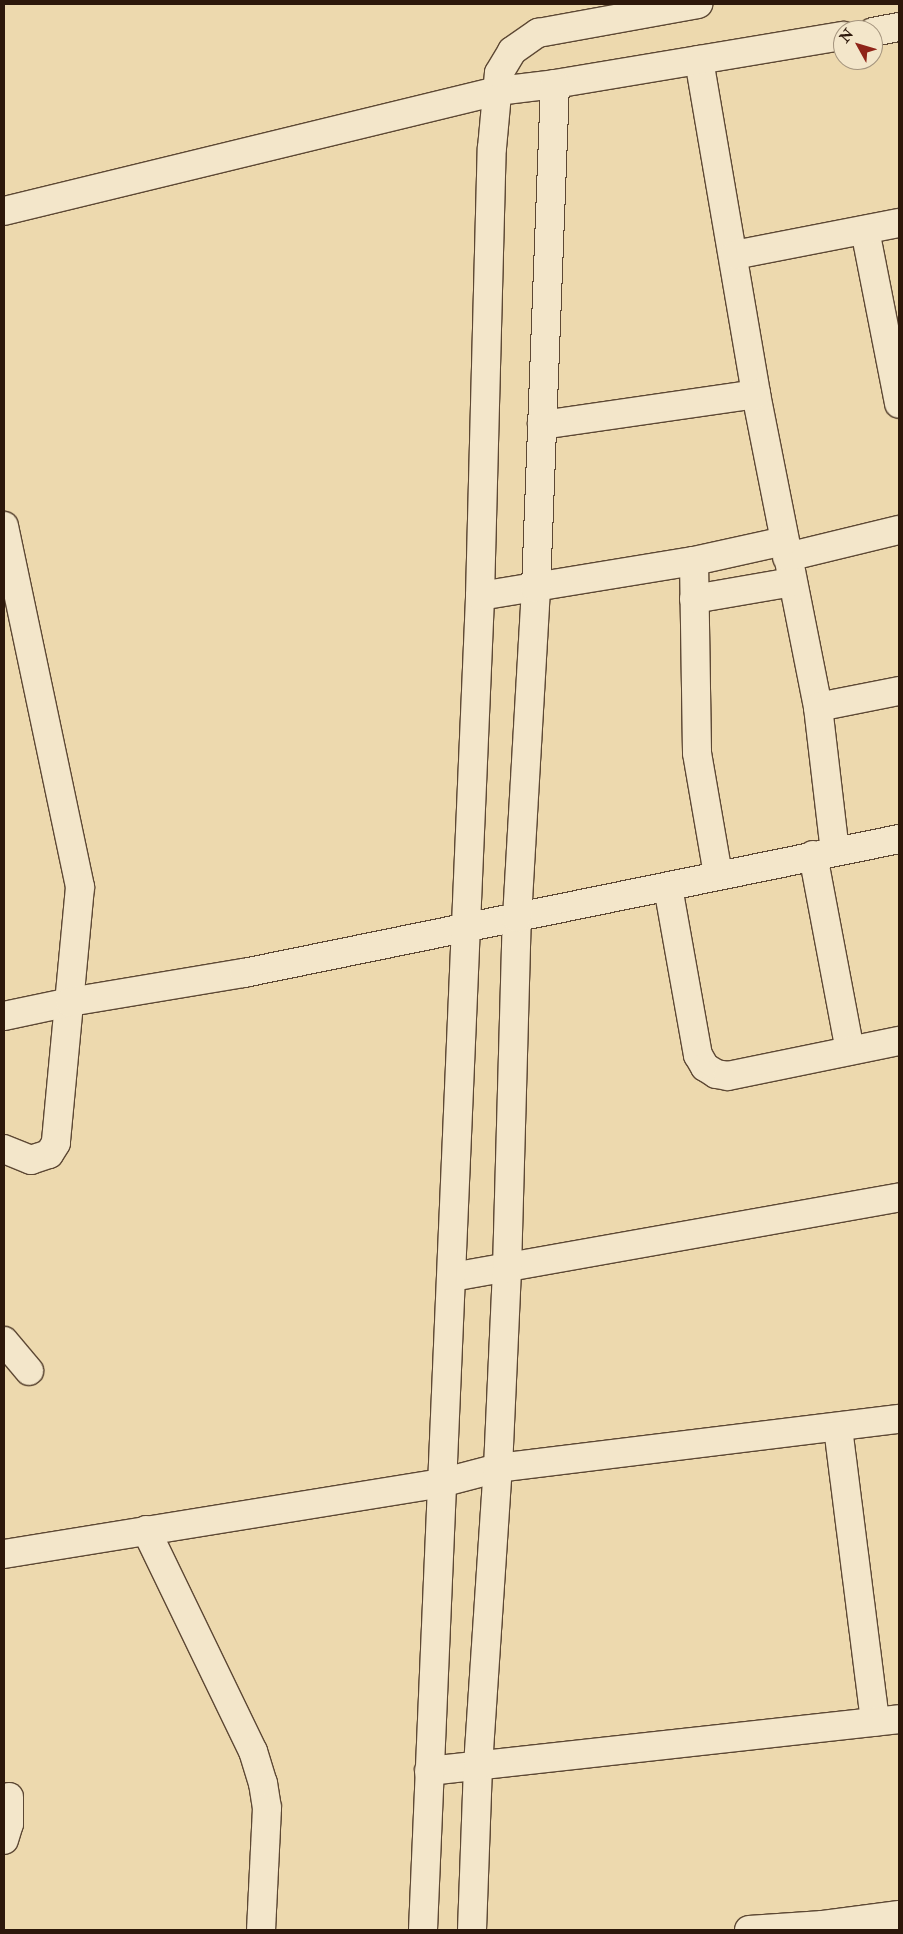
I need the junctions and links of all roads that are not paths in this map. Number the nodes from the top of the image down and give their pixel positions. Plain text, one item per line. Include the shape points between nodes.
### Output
1 (698, 4) edge
2 (899, 27) edge
3 (883, 30) edge
4 (833, 38) edge
5 (699, 60) junction
6 (555, 84) junction
7 (496, 90) junction
8 (4, 211) edge
9 (899, 223) edge
10 (864, 230) junction
11 (734, 255) junction
12 (756, 394) junction
13 (899, 404) edge
14 (542, 425) junction
15 (4, 526) edge
16 (899, 530) edge
17 (694, 560) junction
18 (788, 560) junction
19 (536, 588) junction
20 (480, 596) junction
21 (694, 599) junction
22 (899, 691) edge
23 (818, 707) junction
24 (899, 839) edge
25 (824, 853) junction
26 (718, 874) junction
27 (668, 887) junction
28 (517, 918) junction
29 (466, 927) junction
30 (70, 1002) junction
31 (4, 1016) edge
32 (899, 1041) edge
33 (850, 1051) junction
34 (4, 1149) edge
35 (899, 1197) edge
36 (507, 1269) junction
37 (452, 1277) junction
38 (4, 1341) edge
39 (29, 1371) dead end
40 (899, 1419) edge
41 (838, 1428) junction
42 (498, 1468) junction
43 (441, 1483) junction
44 (146, 1530) junction
45 (4, 1554) edge
46 (887, 1720) edge
47 (478, 1766) junction
48 (429, 1771) junction
49 (9, 1797) dead end
50 (4, 1840) edge
51 (899, 1915) edge
52 (822, 1928) edge
53 (261, 1930) edge
54 (423, 1930) edge
55 (472, 1930) edge
56 (748, 1930) edge

1 - 7 street via 538,33 512,51 498,73
2 - 3 street
4 - 5 street
5 - 6 street
5 - 11 street
6 - 7 street
6 - 14 street
7 - 8 street
7 - 20 street
9 - 10 street
10 - 11 street
10 - 13 street
11 - 12 street
12 - 14 street
12 - 18 street
14 - 19 street
15 - 30 street via 80,887
16 - 18 street
17 - 18 street
17 - 19 street
17 - 21 street
18 - 21 street
18 - 23 street
19 - 20 street
19 - 28 street
20 - 29 street
21 - 26 street via 697,753
22 - 23 street
23 - 25 street
24 - 25 street
25 - 26 street
25 - 33 street
26 - 27 street
27 - 28 street
27 - 33 street via 698,1055 705,1067 716,1074 728,1076
28 - 29 street
28 - 36 street
29 - 30 street via 244,973
29 - 37 street
30 - 31 street
30 - 34 street via 56,1143 49,1154 30,1160
32 - 33 street
35 - 36 street
36 - 37 street
36 - 42 street
37 - 43 street
38 - 39 street
40 - 41 street
41 - 42 street
41 - 46 street
42 - 43 street
42 - 47 street
43 - 44 street
43 - 48 street
44 - 45 street
44 - 53 street via 253,1751 263,1782 267,1816
46 - 47 street
47 - 48 street
47 - 55 street
48 - 54 street
49 - 50 street via 10,1824
51 - 52 street
52 - 56 street

